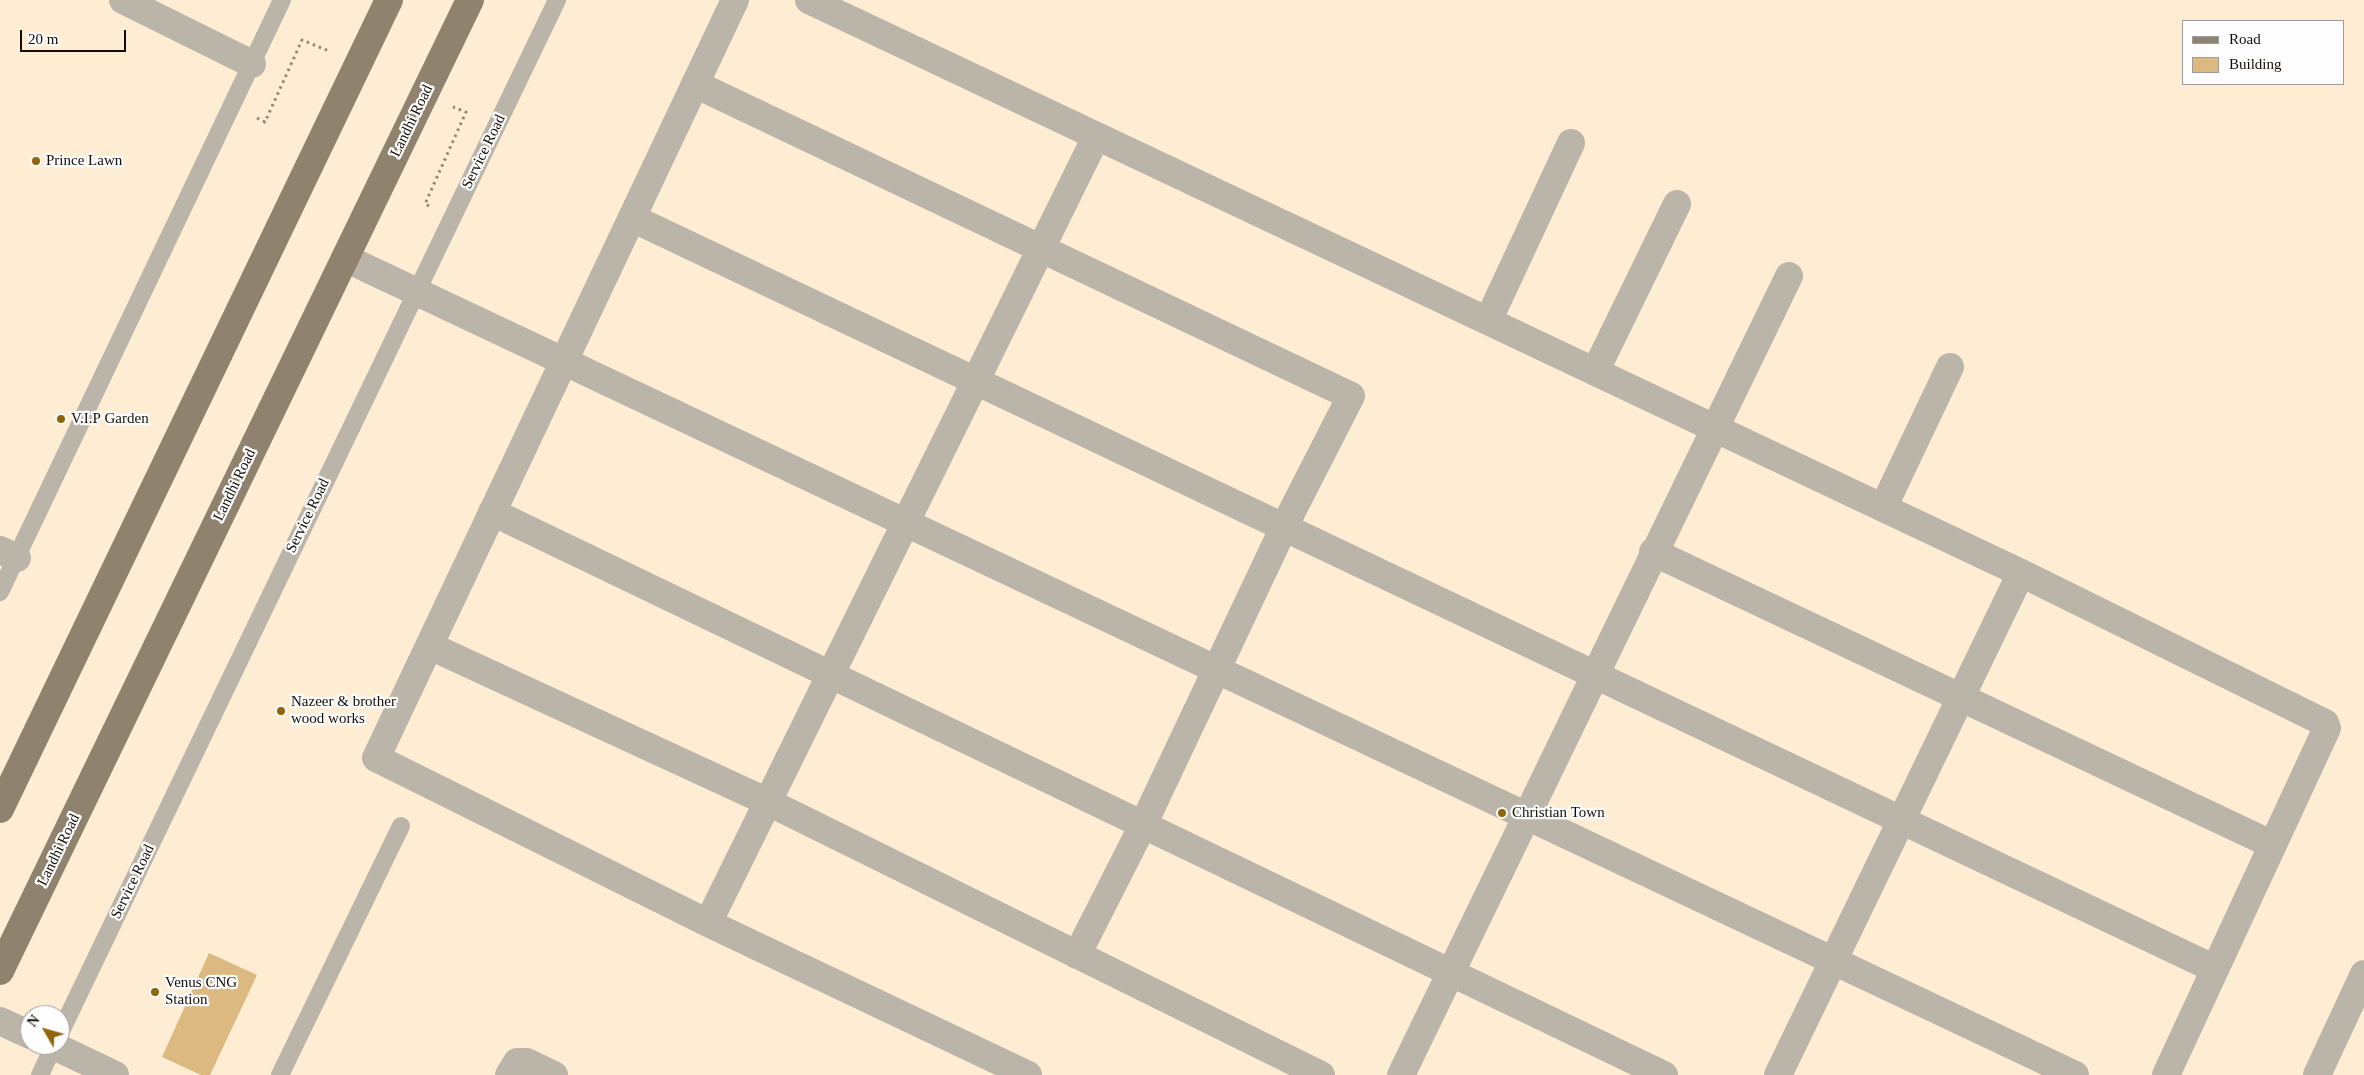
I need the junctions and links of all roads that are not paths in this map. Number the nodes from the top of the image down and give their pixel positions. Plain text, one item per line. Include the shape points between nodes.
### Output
1 (123, 0) edge
2 (282, 0) edge
3 (389, 0) edge
4 (470, 0) edge
5 (557, 0) edge
6 (735, 0) edge
7 (809, 0) edge
8 (252, 64) junction
9 (695, 84) junction
10 (1096, 137) junction
11 (1571, 143) dead end
12 (1677, 204) dead end
13 (632, 218) junction
14 (1040, 248) junction
15 (345, 258) junction
16 (1789, 276) dead end
17 (416, 292) junction
18 (1488, 321) junction
19 (564, 362) junction
20 (1950, 367) dead end
21 (1595, 372) junction
22 (975, 381) junction
23 (1713, 428) junction
24 (1883, 508) junction
25 (492, 512) junction
26 (905, 523) junction
27 (1284, 527) junction
28 (1653, 552) junction
29 (8, 554) edge
30 (2021, 573) junction
31 (0, 592) edge
32 (430, 646) junction
33 (1216, 669) junction
34 (1594, 674) junction
35 (830, 675) junction
36 (1961, 698) junction
37 (768, 802) junction
38 (0, 809) edge
39 (1526, 815) junction
40 (1902, 820) junction
41 (1142, 824) junction
42 (401, 826) dead end
43 (2273, 845) junction
44 (708, 923) junction
45 (1077, 955) junction
46 (1834, 961) junction
47 (2215, 969) junction
48 (0, 971) edge
49 (1450, 972) junction
50 (2364, 974) edge
51 (68, 1005) edge
52 (0, 1021) edge
53 (20, 1029) edge
54 (70, 1051) edge
55 (46, 1055) edge
56 (40, 1075) edge
57 (115, 1075) edge
58 (280, 1075) edge
59 (510, 1075) edge
60 (554, 1075) edge
61 (1028, 1075) edge
62 (1321, 1075) edge
63 (1401, 1075) edge
64 (1664, 1075) edge
65 (1778, 1075) edge
66 (2075, 1075) edge
67 (2166, 1075) edge
68 (2317, 1075) edge

1 - 8 street
2 - 8 lane
3 - 38 main road
4 - 15 main road, Landhi Road
5 - 17 lane, Service Road
6 - 9 street
7 - 10 street
8 - 29 lane
9 - 13 street
9 - 14 street
10 - 14 street
10 - 18 street
11 - 18 street
12 - 21 street
13 - 19 street
13 - 22 street
14 - 22 street
14 - 27 street via 1350,396
15 - 17 street
15 - 48 main road, Landhi Road
16 - 23 street
17 - 19 street
17 - 51 lane, Service Road
18 - 21 street
19 - 25 street
19 - 26 street
20 - 24 street
21 - 23 street
22 - 26 street
22 - 27 street
23 - 24 street
23 - 28 street
24 - 30 street
25 - 32 street
25 - 35 street
26 - 33 street
26 - 35 street
27 - 33 street
27 - 34 street
28 - 34 street
28 - 36 street
29 - 31 lane
30 - 36 street
30 - 43 street via 2325,723 2327,728
32 - 37 street
32 - 44 street via 376,758
33 - 39 street
33 - 41 street
34 - 39 street
34 - 40 street
35 - 37 street
35 - 41 street
36 - 40 street
36 - 43 street
37 - 44 street
37 - 45 street
39 - 46 street
39 - 49 street
40 - 46 street
40 - 47 street
41 - 45 street
41 - 49 street
42 - 58 lane
43 - 47 street
44 - 61 street
45 - 62 street
46 - 65 street
46 - 66 street
47 - 67 street
49 - 63 street
49 - 64 street
50 - 68 street
52 - 53 street
54 - 57 street
55 - 56 lane, Service Road
59 - 60 street via 517,1062 527,1062

